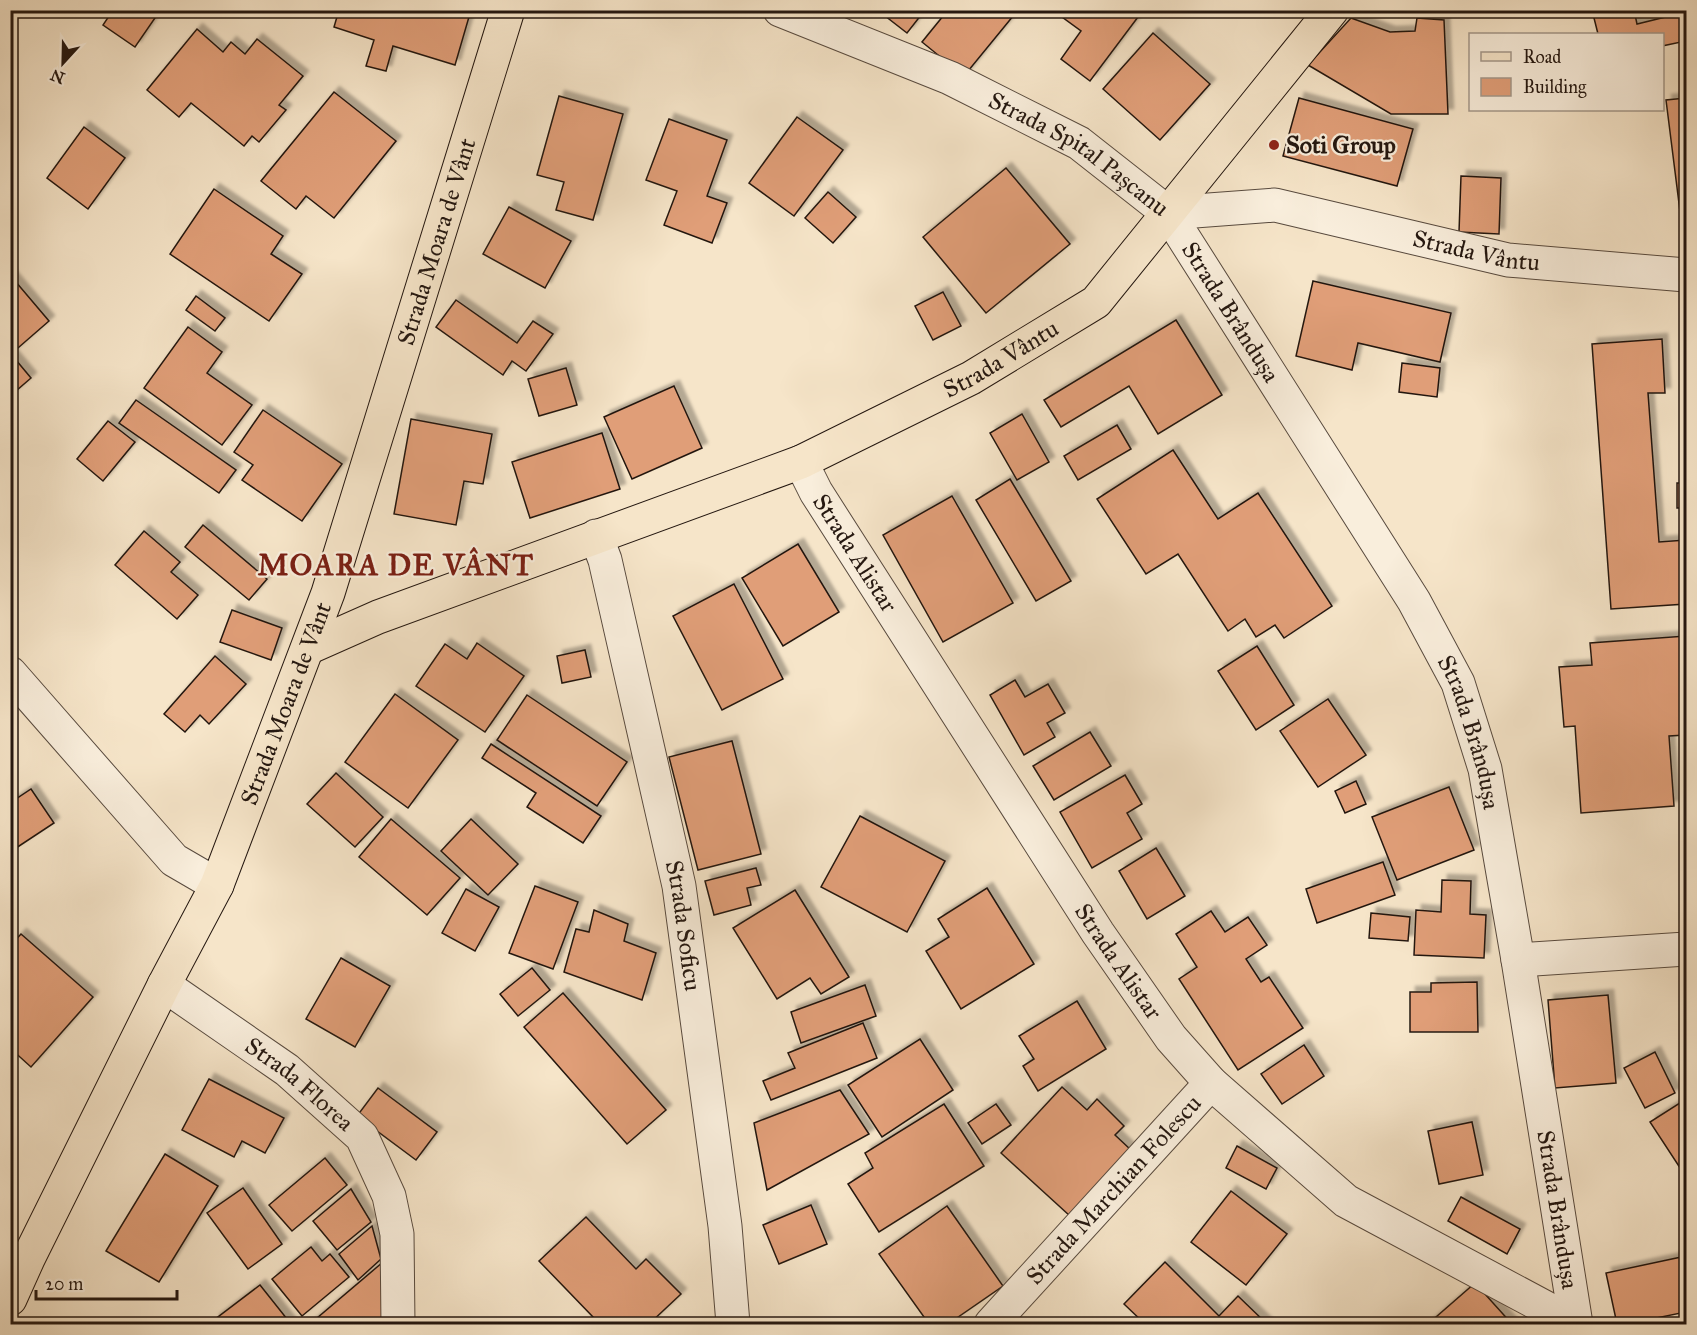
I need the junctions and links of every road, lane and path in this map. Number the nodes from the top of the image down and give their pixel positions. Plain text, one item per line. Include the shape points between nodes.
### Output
1 (508, 10) edge
2 (780, 10) edge
3 (1332, 10) edge
4 (1168, 213) junction
5 (1686, 275) edge
6 (801, 462) junction
7 (596, 536) junction
8 (308, 648) junction
9 (10, 673) edge
10 (217, 885) junction
11 (1686, 949) edge
12 (1518, 960) junction
13 (164, 985) junction
14 (1211, 1083) junction
15 (10, 1299) edge
16 (398, 1324) edge
17 (733, 1324) edge
18 (991, 1324) edge
19 (1576, 1324) edge

1 - 8 main road, Strada Moara de Vânt
2 - 4 street, Strada Spital Pașcanu via 950,78 1079,143
3 - 4 main road, Strada Spital Pașcanu
4 - 5 street, Strada Vântu via 1275,205 1508,260
4 - 6 main road, Strada Vântu via 1096,302 971,378
4 - 12 street, Strada Brândușa via 1414,601 1458,683 1485,769
6 - 7 main road, Strada Vântu
6 - 14 street, Strada Alistar via 816,492 1098,933 1171,1038
7 - 8 main road, Strada Vântu via 378,617
7 - 17 street, Strada Soficu via 605,560 679,886 725,1226
8 - 10 main road, Strada Moara de Vânt
9 - 10 street via 174,860
10 - 13 main road, Strada Moara de Vânt
11 - 12 street
12 - 19 street, Strada Brândușa
13 - 15 main road, Strada Moara de Vânt
13 - 16 street, Strada Florea via 287,1070 362,1137 389,1196 398,1234
14 - 18 street, Strada Marchian Folescu
14 - 19 street, Strada Alistar via 1346,1201

